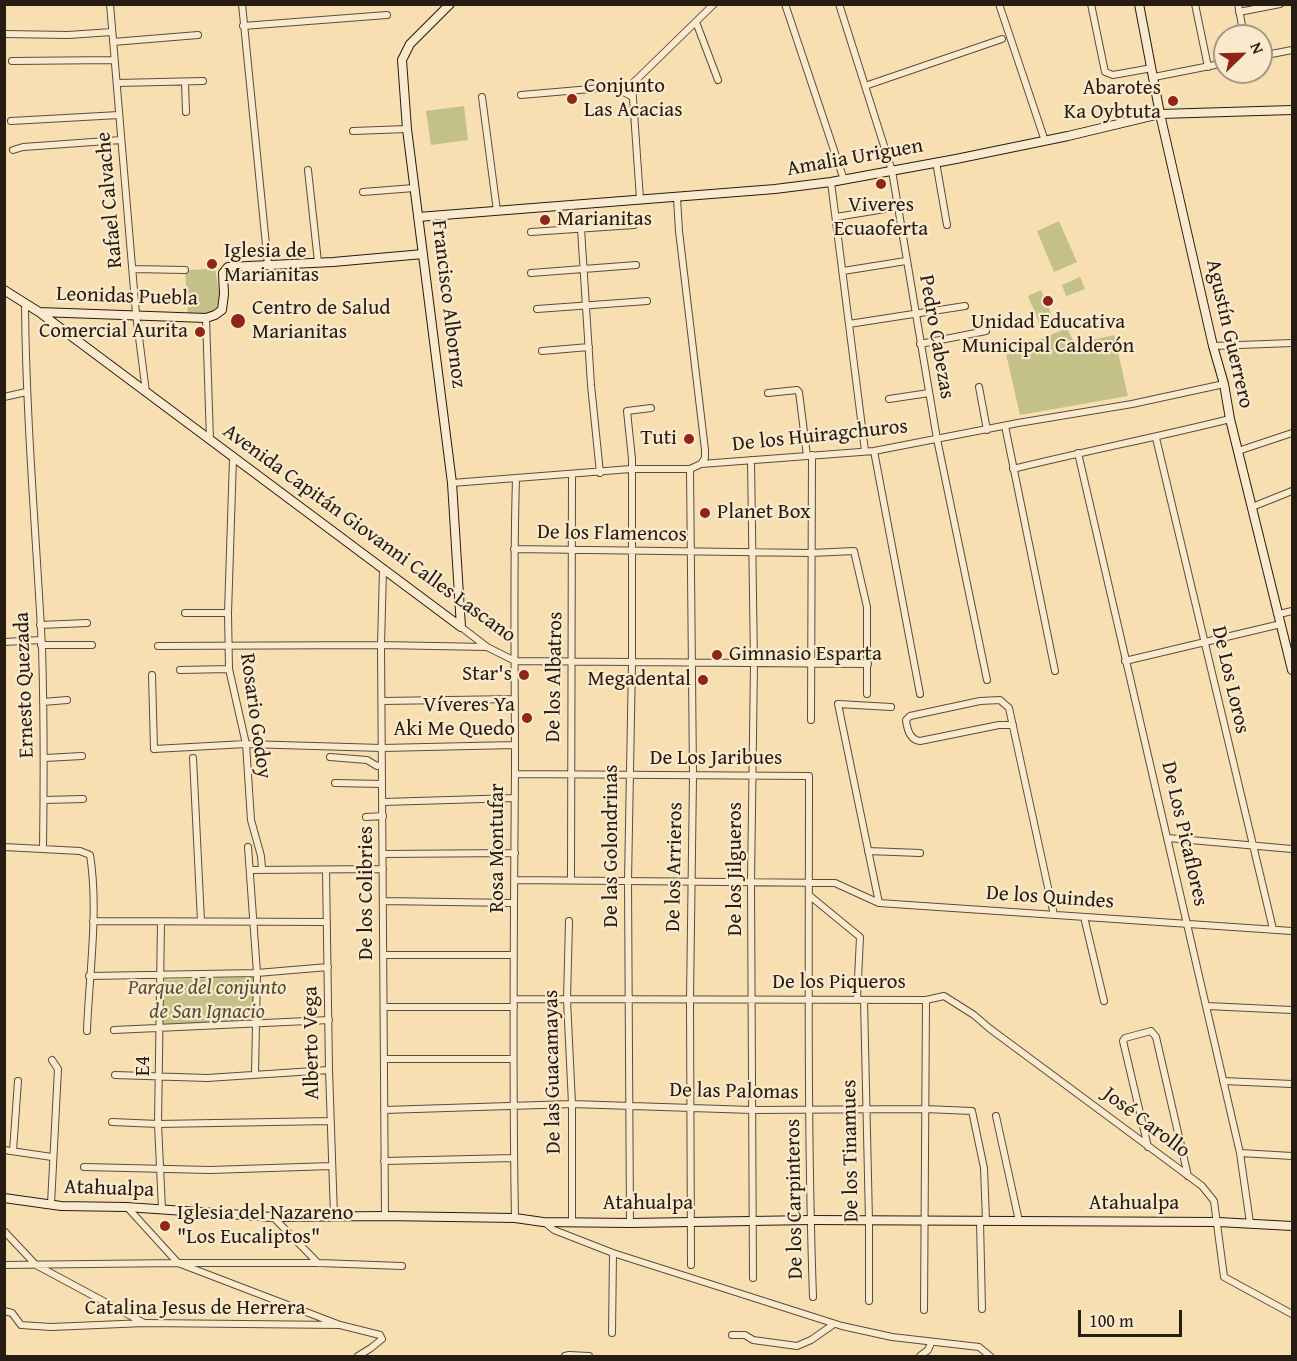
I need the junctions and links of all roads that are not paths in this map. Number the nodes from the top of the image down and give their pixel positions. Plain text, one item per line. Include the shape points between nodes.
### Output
1 (110, 4) edge
2 (242, 4) edge
3 (450, 4) edge
4 (714, 4) edge
5 (785, 4) edge
6 (839, 4) edge
7 (999, 4) edge
8 (1091, 4) edge
9 (1139, 4) edge
10 (1195, 4) edge
11 (1280, 4) edge
12 (1238, 8) edge
13 (387, 15) dead end
14 (696, 22) junction
15 (1241, 24) edge
16 (243, 26) junction
17 (112, 32) junction
18 (4, 34) edge
19 (198, 35) dead end
20 (1002, 39) dead end
21 (113, 42) junction
22 (1293, 50) edge
23 (1273, 54) edge
24 (114, 60) junction
25 (12, 61) dead end
26 (1213, 66) edge
27 (1208, 67) junction
28 (1153, 72) junction
29 (718, 80) dead end
30 (203, 81) dead end
31 (185, 82) junction
32 (117, 83) junction
33 (865, 86) junction
34 (521, 95) dead end
35 (631, 96) junction
36 (482, 97) dead end
37 (1293, 110) edge
38 (186, 112) dead end
39 (1160, 114) junction
40 (119, 115) junction
41 (11, 121) dead end
42 (406, 129) junction
43 (353, 131) dead end
44 (121, 140) junction
45 (1045, 141) junction
46 (12, 150) dead end
47 (936, 162) junction
48 (308, 170) dead end
49 (892, 171) junction
50 (844, 180) junction
51 (831, 182) junction
52 (414, 188) junction
53 (363, 192) dead end
54 (677, 198) junction
55 (640, 199) junction
56 (897, 207) junction
57 (496, 211) junction
58 (418, 217) junction
59 (836, 217) junction
60 (634, 225) dead end
61 (947, 225) dead end
62 (581, 229) junction
63 (531, 232) dead end
64 (423, 254) junction
65 (906, 261) junction
66 (318, 262) junction
67 (268, 265) junction
68 (636, 265) dead end
69 (133, 269) junction
70 (584, 269) junction
71 (185, 270) dead end
72 (843, 271) junction
73 (531, 273) dead end
74 (4, 290) edge
75 (647, 301) dead end
76 (25, 304) junction
77 (586, 306) junction
78 (965, 306) dead end
79 (537, 309) dead end
80 (39, 312) junction
81 (915, 312) junction
82 (63, 313) junction
83 (136, 314) junction
84 (206, 318) junction
85 (849, 324) junction
86 (60, 328) junction
87 (986, 331) dead end
88 (1293, 343) edge
89 (920, 344) junction
90 (589, 346) junction
91 (1213, 346) junction
92 (542, 351) dead end
93 (1224, 384) junction
94 (979, 387) dead end
95 (26, 392) junction
96 (146, 393) junction
97 (768, 393) dead end
98 (929, 393) junction
99 (4, 398) edge
100 (889, 399) dead end
101 (651, 408) dead end
102 (1230, 419) junction
103 (1005, 426) junction
104 (987, 430) junction
105 (1293, 433) edge
106 (1156, 438) junction
107 (937, 439) junction
108 (210, 441) junction
109 (865, 451) junction
110 (874, 451) junction
111 (1238, 451) junction
112 (1078, 453) junction
113 (809, 456) junction
114 (233, 458) junction
115 (751, 460) junction
116 (701, 464) junction
117 (631, 469) junction
118 (690, 469) junction
119 (1013, 469) junction
120 (600, 472) junction
121 (572, 474) junction
122 (516, 479) junction
123 (452, 483) junction
124 (1293, 491) edge
125 (1252, 507) junction
126 (514, 549) junction
127 (573, 550) junction
128 (632, 550) junction
129 (691, 551) junction
130 (753, 552) junction
131 (811, 553) junction
132 (382, 570) junction
133 (1293, 611) edge
134 (185, 613) dead end
135 (228, 613) junction
136 (1279, 614) junction
137 (87, 623) dead end
138 (1281, 624) junction
139 (40, 626) junction
140 (461, 627) junction
141 (4, 642) edge
142 (1204, 642) junction
143 (41, 643) junction
144 (92, 645) dead end
145 (228, 645) junction
146 (381, 645) junction
147 (158, 646) dead end
148 (488, 647) junction
149 (515, 661) junction
150 (572, 661) junction
151 (1125, 661) junction
152 (632, 662) junction
153 (692, 664) junction
154 (754, 664) junction
155 (810, 664) junction
156 (868, 664) junction
157 (229, 669) junction
158 (180, 670) dead end
159 (1293, 670) edge
160 (1055, 671) dead end
161 (152, 675) dead end
162 (987, 680) dead end
163 (867, 694) dead end
164 (920, 694) dead end
165 (515, 699) junction
166 (67, 700) dead end
167 (382, 701) junction
168 (43, 702) junction
169 (891, 707) dead end
170 (811, 720) dead end
171 (1013, 725) junction
172 (246, 744) junction
173 (515, 745) junction
174 (382, 748) junction
175 (82, 756) dead end
176 (330, 757) dead end
177 (45, 758) junction
178 (193, 758) dead end
179 (382, 765) junction
180 (515, 774) junction
181 (570, 774) junction
182 (629, 775) junction
183 (693, 776) junction
184 (753, 776) junction
185 (809, 776) joint
186 (335, 783) dead end
187 (382, 784) junction
188 (515, 798) junction
189 (83, 800) dead end
190 (44, 801) junction
191 (383, 802) junction
192 (383, 816) junction
193 (366, 817) dead end
194 (1168, 838) junction
195 (1253, 845) junction
196 (4, 847) edge
197 (248, 847) dead end
198 (44, 848) junction
199 (1293, 849) edge
200 (868, 851) junction
201 (514, 853) junction
202 (920, 853) dead end
203 (383, 854) junction
204 (383, 868) junction
205 (250, 870) junction
206 (262, 870) junction
207 (326, 870) junction
208 (514, 880) junction
209 (571, 880) junction
210 (628, 881) junction
211 (691, 881) junction
212 (751, 882) junction
213 (810, 882) junction
214 (810, 896) junction
215 (383, 902) junction
216 (514, 903) junction
217 (879, 903) junction
218 (1054, 915) junction
219 (1084, 917) junction
220 (93, 921) junction
221 (201, 921) junction
222 (254, 921) junction
223 (569, 921) dead end
224 (162, 922) junction
225 (327, 922) junction
226 (1188, 924) junction
227 (1273, 929) junction
228 (1293, 931) edge
229 (514, 955) junction
230 (383, 956) junction
231 (328, 967) junction
232 (257, 973) junction
233 (159, 974) junction
234 (89, 976) junction
235 (514, 999) junction
236 (567, 1000) junction
237 (628, 1000) junction
238 (690, 1000) junction
239 (752, 1000) junction
240 (809, 1000) junction
241 (860, 1000) junction
242 (926, 1000) junction
243 (1104, 1001) dead end
244 (1207, 1006) junction
245 (384, 1007) junction
246 (514, 1007) junction
247 (1293, 1010) edge
248 (329, 1020) junction
249 (255, 1023) junction
250 (160, 1029) junction
251 (114, 1030) dead end
252 (87, 1031) dead end
253 (384, 1059) junction
254 (513, 1059) junction
255 (52, 1060) dead end
256 (329, 1070) junction
257 (255, 1074) junction
258 (115, 1076) dead end
259 (160, 1076) junction
260 (18, 1081) dead end
261 (1223, 1081) junction
262 (1293, 1084) edge
263 (572, 1104) junction
264 (514, 1106) junction
265 (629, 1106) junction
266 (690, 1109) junction
267 (866, 1109) junction
268 (925, 1109) junction
269 (384, 1110) junction
270 (752, 1110) junction
271 (810, 1110) junction
272 (996, 1116) dead end
273 (330, 1120) junction
274 (112, 1122) dead end
275 (158, 1124) junction
276 (1148, 1147) junction
277 (4, 1150) edge
278 (14, 1151) junction
279 (1240, 1153) junction
280 (1293, 1156) edge
281 (52, 1157) junction
282 (514, 1158) junction
283 (384, 1161) junction
284 (332, 1166) junction
285 (84, 1167) dead end
286 (159, 1169) junction
287 (1188, 1176) junction
288 (4, 1198) edge
289 (51, 1204) junction
290 (126, 1207) junction
291 (162, 1209) junction
292 (334, 1216) junction
293 (385, 1216) junction
294 (273, 1217) junction
295 (515, 1218) junction
296 (811, 1220) junction
297 (753, 1221) junction
298 (869, 1221) junction
299 (924, 1221) junction
300 (983, 1221) junction
301 (1019, 1221) junction
302 (543, 1222) junction
303 (572, 1222) junction
304 (691, 1222) junction
305 (1218, 1222) junction
306 (630, 1223) junction
307 (1250, 1223) junction
308 (1293, 1226) edge
309 (4, 1232) edge
310 (613, 1253) junction
311 (178, 1263) junction
312 (318, 1263) junction
313 (4, 1264) edge
314 (36, 1265) junction
315 (691, 1265) dead end
316 (402, 1266) dead end
317 (753, 1278) dead end
318 (813, 1297) dead end
319 (868, 1301) dead end
320 (924, 1310) dead end
321 (982, 1310) dead end
322 (4, 1311) edge
323 (1293, 1314) edge
324 (145, 1323) junction
325 (834, 1324) junction
326 (340, 1325) junction
327 (612, 1333) dead end
328 (732, 1335) dead end
329 (931, 1343) junction
330 (358, 1356) edge
331 (564, 1356) edge
332 (589, 1356) edge
333 (920, 1356) edge
334 (990, 1356) edge

1 - 17 street, Rafael Calvache
2 - 16 street
3 - 42 street, Francisco Albornoz via 410,44 402,60
4 - 14 street
5 - 50 street
6 - 33 street, Pedro Cabezas
7 - 45 street
8 - 28 street via 1105,72
9 - 28 street, Agustín Guerrero
10 - 27 street
11 - 12 street
12 - 15 street
13 - 16 street
14 - 29 street
14 - 35 street via 635,80
16 - 67 street
17 - 18 street
17 - 21 street, Rafael Calvache
19 - 21 street
20 - 33 street
21 - 24 street, Rafael Calvache
22 - 23 street
24 - 25 street
24 - 32 street, Rafael Calvache
26 - 27 street
27 - 28 street
28 - 39 street, Agustín Guerrero
30 - 31 street
31 - 32 street
31 - 38 street
32 - 40 street, Rafael Calvache
33 - 49 street, Pedro Cabezas
34 - 35 street via 614,87
35 - 55 street
36 - 57 street
37 - 39 street, Amalia Uriguen
39 - 45 street, Amalia Uriguen
39 - 91 street, Agustín Guerrero
40 - 41 street
40 - 44 street, Rafael Calvache
42 - 43 street
42 - 52 street, Francisco Albornoz
44 - 46 street
44 - 69 street, Rafael Calvache
45 - 47 street, Amalia Uriguen
47 - 49 street, Amalia Uriguen
47 - 61 street
48 - 66 street
49 - 50 street, Amalia Uriguen
49 - 56 street, Pedro Cabezas
50 - 51 street, Amalia Uriguen
51 - 54 street, Amalia Uriguen
51 - 59 street
52 - 53 street
52 - 58 street, Francisco Albornoz
54 - 55 street, Amalia Uriguen
54 - 116 street via 704,437 705,458
55 - 57 street, Amalia Uriguen
56 - 59 street
56 - 65 street, Pedro Cabezas
57 - 58 street, Amalia Uriguen
58 - 64 street, Francisco Albornoz
59 - 72 street
60 - 62 street
62 - 63 street
62 - 70 street
64 - 66 street, Leonidas Puebla
64 - 123 street, Francisco Albornoz
65 - 72 street
65 - 81 street, Pedro Cabezas
66 - 67 street, Leonidas Puebla
67 - 84 street, Leonidas Puebla via 226,268 222,310
68 - 70 street
69 - 71 street
69 - 83 street, Rafael Calvache
70 - 73 street
70 - 77 street
72 - 85 street
74 - 76 street, Avenida Capitán Giovanni Calles Lascano
75 - 77 street
76 - 80 street, Avenida Capitán Giovanni Calles Lascano
76 - 95 street, Ernesto Quezada
77 - 79 street
77 - 90 street
78 - 81 street
80 - 82 street, Leonidas Puebla
80 - 86 street, Avenida Capitán Giovanni Calles Lascano
81 - 85 street
81 - 89 street, Pedro Cabezas
82 - 83 street, Leonidas Puebla
82 - 86 street via 58,320
83 - 84 street, Leonidas Puebla
83 - 96 street, Rafael Calvache
84 - 108 street
85 - 109 street
86 - 96 street, Avenida Capitán Giovanni Calles Lascano
87 - 89 street
88 - 91 street
89 - 98 street, Pedro Cabezas
90 - 92 street
90 - 120 street
91 - 93 street, Agustín Guerrero
93 - 102 street, Agustín Guerrero
93 - 103 street, De los Huiragchuros
94 - 104 street
95 - 99 street
95 - 139 street, Ernesto Quezada
96 - 108 street, Avenida Capitán Giovanni Calles Lascano
97 - 113 street via 798,391
98 - 100 street
98 - 107 street, Pedro Cabezas
101 - 117 street, De las Golondrinas via 627,411
102 - 106 street
102 - 111 street, Agustín Guerrero
103 - 104 street, De los Huiragchuros
103 - 119 street
104 - 107 street, De los Huiragchuros
105 - 111 street
106 - 112 street
106 - 142 street, De Los Loros
107 - 110 street, De los Huiragchuros
107 - 162 street, Pedro Cabezas
108 - 114 street, Avenida Capitán Giovanni Calles Lascano
109 - 110 street, De los Huiragchuros
109 - 113 street, De los Huiragchuros
110 - 164 street
111 - 125 street, Agustín Guerrero
112 - 119 street
112 - 151 street, De Los Picaflores
113 - 115 street, De los Huiragchuros
113 - 131 street
114 - 132 street, Avenida Capitán Giovanni Calles Lascano
114 - 135 street, Rosario Godoy
115 - 116 street, De los Huiragchuros
115 - 130 street, De los Jilgueros
116 - 118 street, De los Huiragchuros
117 - 118 street, De los Huiragchuros
117 - 120 street, De los Huiragchuros
117 - 128 street, De las Golondrinas
118 - 129 street, De los Arrieros
119 - 160 street
120 - 121 street, De los Huiragchuros
121 - 122 street, De los Huiragchuros
121 - 127 street, De los Albatros
122 - 123 street, De los Huiragchuros
122 - 126 street, Rosa Montufar
123 - 140 street, Francisco Albornoz
124 - 125 street
125 - 136 street, Agustín Guerrero
126 - 127 street, De los Flamencos
126 - 149 street, Rosa Montufar
127 - 128 street, De los Flamencos
127 - 150 street, De los Albatros
128 - 129 street, De los Flamencos
128 - 152 street, De las Golondrinas
129 - 130 street, De los Flamencos
129 - 153 street, De los Arrieros
130 - 131 street, De los Flamencos
130 - 154 street, De los Jilgueros
131 - 155 street
131 - 156 street, De los Flamencos via 854,551 867,607
132 - 140 street, Avenida Capitán Giovanni Calles Lascano
132 - 146 street, De los Colibries
133 - 136 street
134 - 135 street
135 - 145 street, Rosario Godoy
136 - 138 street, Agustín Guerrero
137 - 139 street
138 - 142 street
138 - 159 street, Agustín Guerrero
139 - 143 street, Ernesto Quezada
140 - 148 street, Avenida Capitán Giovanni Calles Lascano
141 - 143 street
142 - 151 street
142 - 195 street, De Los Loros
143 - 144 street
143 - 168 street, Ernesto Quezada
145 - 146 street
145 - 147 street
145 - 157 street, Rosario Godoy
146 - 148 street
146 - 167 street, De los Colibries
148 - 149 street, Avenida Capitán Giovanni Calles Lascano
149 - 150 street, Avenida Capitán Giovanni Calles Lascano
149 - 165 street, Rosa Montufar
150 - 152 street, Avenida Capitán Giovanni Calles Lascano
150 - 181 street, De los Albatros
151 - 194 street, De Los Picaflores
152 - 153 street, Avenida Capitán Giovanni Calles Lascano
152 - 182 street, De las Golondrinas
153 - 154 street, Avenida Capitán Giovanni Calles Lascano
153 - 183 street, De los Arrieros
154 - 155 street, Avenida Capitán Giovanni Calles Lascano
154 - 184 street, De los Jilgueros
155 - 156 street, Avenida Capitán Giovanni Calles Lascano
155 - 170 street
156 - 163 street, De los Flamencos
157 - 158 street
157 - 172 street, Rosario Godoy
161 - 172 street via 154,749
165 - 167 street
165 - 173 street, Rosa Montufar
166 - 168 street
167 - 174 street, De los Colibries
168 - 177 street, Ernesto Quezada
169 - 200 street via 838,704
171 - 171 street via 1009,708 1000,700 910,716 906,722 911,735 920,741
171 - 218 street
172 - 174 street
172 - 206 street, Rosario Godoy via 251,820
173 - 174 street
173 - 180 street, Rosa Montufar
174 - 179 street, De los Colibries
175 - 177 street
176 - 179 street
177 - 190 street, Ernesto Quezada
178 - 221 street
179 - 187 street, De los Colibries
180 - 181 street, De Los Jaribues
180 - 188 street, Rosa Montufar
181 - 182 street, De Los Jaribues
181 - 209 street, De los Albatros
182 - 183 street, De Los Jaribues
182 - 210 street, De las Golondrinas
183 - 184 street, De Los Jaribues
183 - 211 street, De los Arrieros
184 - 185 street, De Los Jaribues
184 - 212 street, De los Jilgueros
185 - 213 street, De los Carpinteros
186 - 187 street
187 - 191 street, De los Colibries
188 - 191 street
188 - 201 street, Rosa Montufar
189 - 190 street
190 - 198 street, Ernesto Quezada
191 - 192 street, De los Colibries
192 - 193 street
192 - 203 street, De los Colibries
194 - 195 street
194 - 226 street, De Los Picaflores
195 - 199 street
195 - 227 street, De Los Loros
196 - 198 street
197 - 205 street
198 - 220 street via 90,855
200 - 202 street
200 - 217 street
201 - 203 street
201 - 208 street, Rosa Montufar
203 - 204 street, De los Colibries
204 - 207 street
204 - 215 street, De los Colibries
205 - 206 street
205 - 222 street
206 - 207 street
207 - 225 street, Alberto Vega
208 - 209 street, De los Quindes
208 - 216 street, Rosa Montufar
209 - 210 street, De los Quindes
210 - 211 street, De los Quindes
210 - 237 street, De las Golondrinas
211 - 212 street, De los Quindes
211 - 238 street, De los Arrieros
212 - 213 street, De los Quindes
212 - 239 street, De los Jilgueros
213 - 214 street, De los Carpinteros
213 - 217 street, De los Quindes via 835,883
214 - 240 street, De los Carpinteros
214 - 241 street, De los Tinamues via 860,937
215 - 216 street
215 - 230 street, De los Colibries
216 - 229 street, Rosa Montufar
217 - 218 street, De los Quindes
218 - 219 street, De los Quindes
219 - 226 street, De los Quindes
219 - 243 street
220 - 224 street
220 - 234 street
221 - 222 street
221 - 224 street
222 - 225 street
222 - 232 street
223 - 236 street, De las Guacamayas
224 - 233 street, E4
225 - 231 street, Alberto Vega
226 - 227 street, De los Quindes
226 - 244 street, De Los Picaflores
227 - 228 street, De los Quindes
229 - 230 street
229 - 235 street, Rosa Montufar
230 - 245 street, De los Colibries
231 - 232 street
231 - 248 street, Alberto Vega
232 - 233 street
232 - 249 street
233 - 234 street
233 - 250 street, E4
234 - 252 street
235 - 236 street, De los Piqueros
235 - 246 street, Rosa Montufar
236 - 237 street, De los Piqueros
236 - 263 street, De las Guacamayas
237 - 238 street, De los Piqueros
237 - 265 street, De las Golondrinas
238 - 239 street, De los Piqueros
238 - 266 street, De los Arrieros
239 - 240 street, De los Piqueros
239 - 270 street, De los Jilgueros
240 - 241 street, De los Piqueros
240 - 271 street, De los Carpinteros
241 - 242 street, De los Piqueros
241 - 267 street, De los Tinamues
242 - 268 street, De los Piqueros
242 - 276 street, José Carollo via 944,996 960,1005
244 - 247 street
244 - 261 street, De Los Picaflores
245 - 246 street
245 - 253 street, De los Colibries
246 - 254 street, Rosa Montufar
248 - 249 street
248 - 256 street, Alberto Vega
249 - 250 street
249 - 257 street
250 - 251 street
250 - 259 street, E4
253 - 254 street
253 - 269 street, De los Colibries
254 - 264 street, Rosa Montufar
255 - 281 street via 58,1069
256 - 257 street
256 - 273 street, Alberto Vega
257 - 259 street
258 - 259 street
259 - 275 street, E4
260 - 278 street
261 - 262 street
261 - 279 street, De Los Picaflores
263 - 264 street, De las Palomas
263 - 265 street, De las Palomas
263 - 303 street, De las Guacamayas
264 - 269 street, De las Palomas
264 - 282 street, Rosa Montufar
265 - 266 street, De las Palomas
265 - 306 street, De las Golondrinas
266 - 270 street, De las Palomas
266 - 304 street, De los Arrieros
267 - 268 street, De las Palomas
267 - 271 street, De las Palomas
267 - 298 street, De los Tinamues
268 - 299 street, De los Piqueros
268 - 300 street, De las Palomas via 972,1111 984,1168
269 - 283 street, De los Colibries
270 - 271 street, De las Palomas
270 - 297 street, De los Jilgueros
271 - 296 street, De los Carpinteros
272 - 301 street
273 - 275 street
273 - 284 street, Alberto Vega
274 - 275 street
275 - 286 street, E4
276 - 287 street, José Carollo
276 - 287 street via 1123,1041 1150,1031 1156,1037
277 - 278 street
278 - 281 street
279 - 280 street
279 - 307 street, De Los Picaflores
281 - 289 street
282 - 283 street
282 - 295 street, Rosa Montufar
283 - 293 street, De los Colibries
284 - 286 street
284 - 292 street, Alberto Vega
285 - 286 street
286 - 291 street, E4
287 - 305 street, José Carollo via 1214,1201
288 - 289 street, Atahualpa
289 - 290 street, Atahualpa
290 - 291 street, Atahualpa
290 - 311 street
291 - 294 street, Atahualpa
292 - 293 street, Atahualpa
292 - 294 street, Atahualpa
293 - 295 street, Atahualpa
294 - 312 street
295 - 302 street, Atahualpa
296 - 297 street, Atahualpa
296 - 298 street, Atahualpa
296 - 318 street, De los Carpinteros
297 - 304 street, Atahualpa
297 - 317 street, De los Jilgueros
298 - 299 street, Atahualpa
298 - 319 street, De los Tinamues
299 - 300 street, Atahualpa
299 - 320 street, De los Piqueros
300 - 301 street, Atahualpa
300 - 321 street, De las Palomas
301 - 305 street, Atahualpa
302 - 303 street, Atahualpa
302 - 310 street
303 - 306 street, Atahualpa
304 - 306 street, Atahualpa
304 - 315 street, De los Arrieros
305 - 307 street, Atahualpa
305 - 323 street, José Carollo via 1224,1276
307 - 308 street, Atahualpa
309 - 314 street
310 - 325 street
310 - 327 street
311 - 312 street
311 - 314 street
311 - 326 street
312 - 316 street
313 - 314 street
314 - 324 street
322 - 324 street, Catalina Jesus de Herrera via 12,1313 21,1324 51,1328
324 - 326 street, Catalina Jesus de Herrera
325 - 328 street via 797,1346
325 - 329 street
326 - 330 street via 381,1336 379,1342
329 - 333 street
329 - 334 street via 979,1347
331 - 332 street

